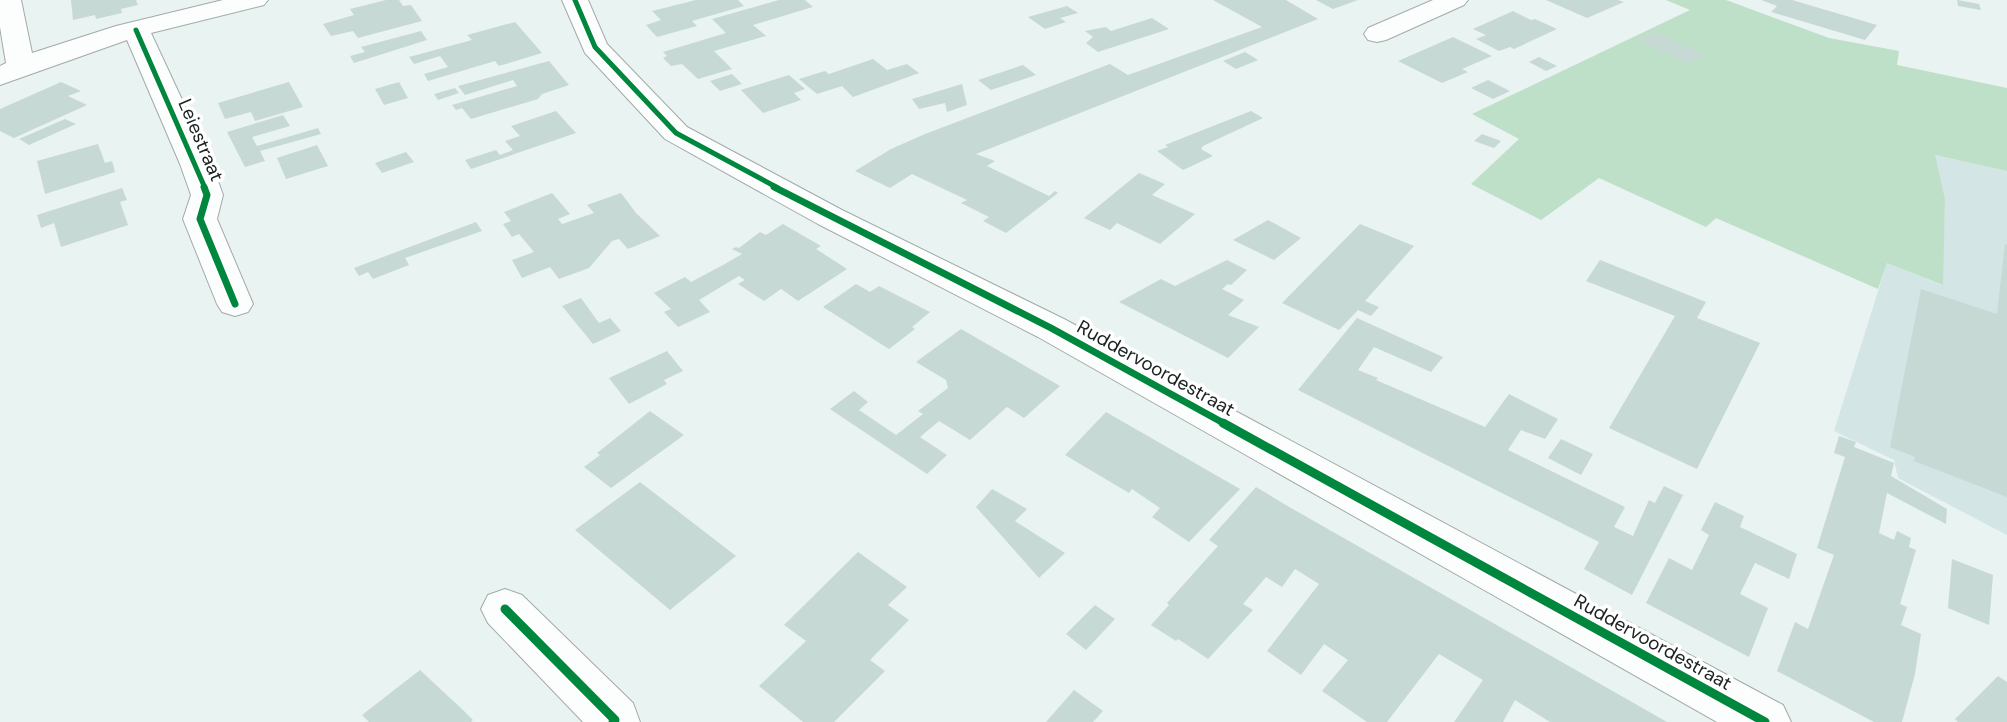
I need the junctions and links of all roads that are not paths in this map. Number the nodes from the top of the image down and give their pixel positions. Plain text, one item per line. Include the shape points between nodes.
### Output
1 (8, 0) edge
2 (255, 0) edge
3 (575, 0) edge
4 (1437, 3) edge
5 (136, 30) junction
6 (1377, 34) dead end
7 (11, 71) edge
8 (235, 304) dead end
9 (505, 608) dead end
10 (614, 722) edge
11 (1765, 722) edge

1 - 7 street
2 - 5 street
3 - 11 street, Ruddervoordestraat via 596,47 676,133 1051,328
4 - 6 street
5 - 7 street
5 - 8 street, Leiestraat via 200,174 207,195 200,219
9 - 10 street

